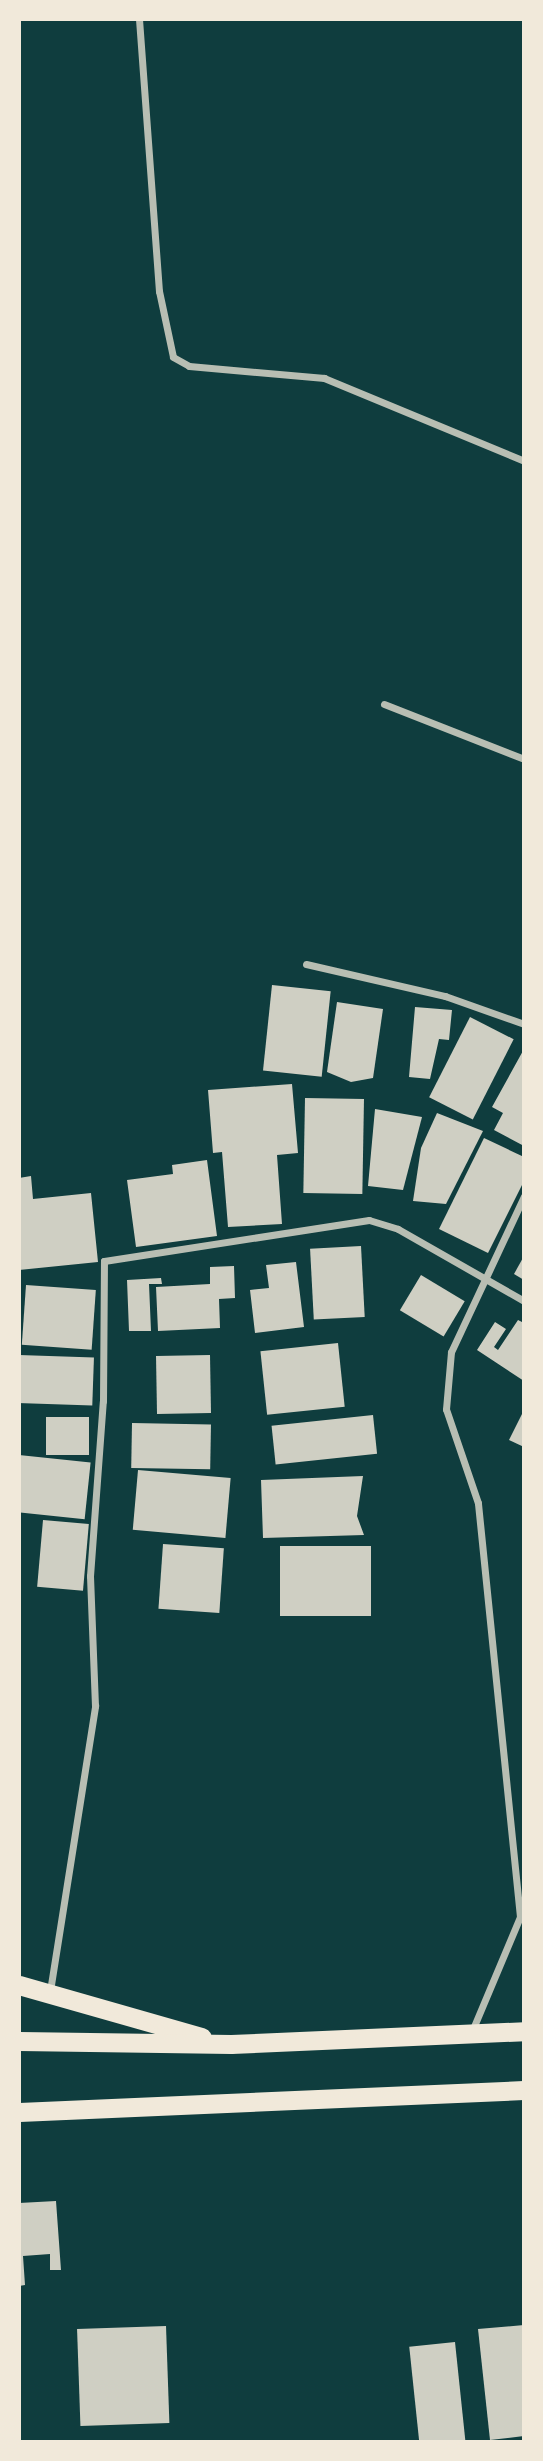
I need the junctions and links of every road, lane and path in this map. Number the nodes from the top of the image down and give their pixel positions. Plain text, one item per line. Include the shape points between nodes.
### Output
1 (139, 19) edge
2 (524, 461) edge
3 (384, 704) dead end
4 (524, 759) edge
5 (306, 964) dead end
6 (524, 1024) edge
7 (524, 1196) edge
8 (486, 1278) junction
9 (524, 1301) edge
10 (522, 1920) edge
11 (19, 1985) edge
12 (50, 1996) junction
13 (524, 2031) edge
14 (470, 2035) junction
15 (19, 2041) edge
16 (230, 2045) junction
17 (524, 2090) edge
18 (19, 2112) edge

1 - 2 street via 159,292 173,357 189,366 324,378
3 - 4 street
5 - 6 street via 445,996
7 - 8 street
8 - 9 street
8 - 10 street via 451,1352 446,1409 478,1503
8 - 12 street via 369,1220 104,1261 103,1401 90,1576 95,1706
10 - 14 street
11 - 12 highway
12 - 16 highway
13 - 14 highway
14 - 16 highway
15 - 16 highway
17 - 18 highway

